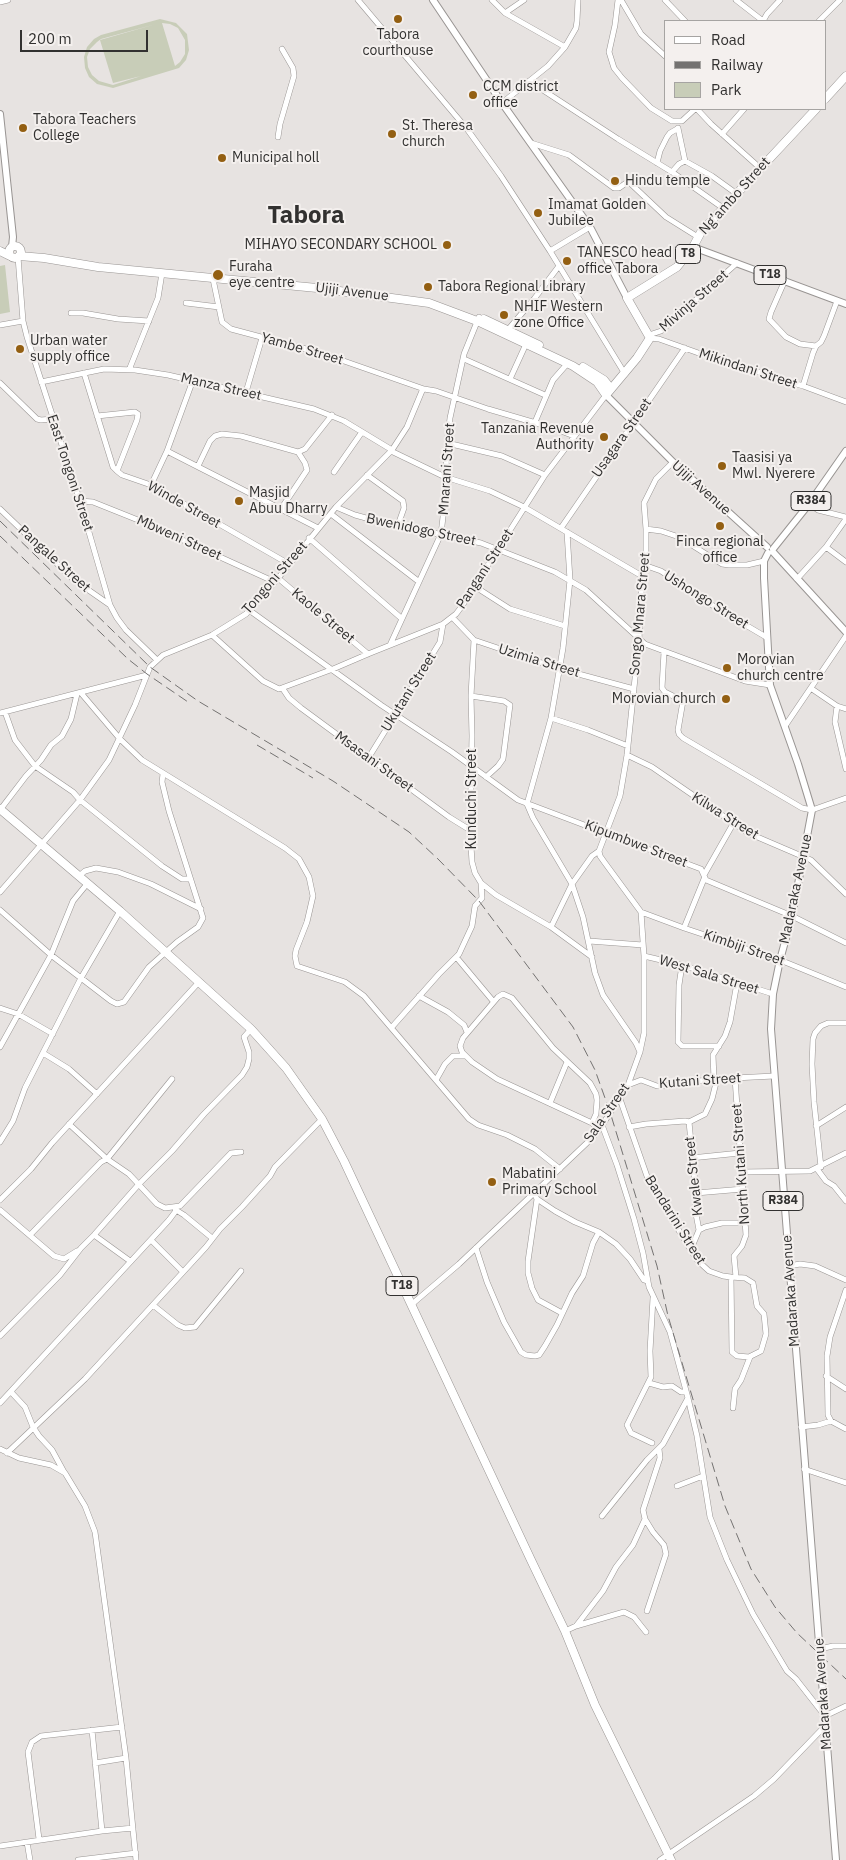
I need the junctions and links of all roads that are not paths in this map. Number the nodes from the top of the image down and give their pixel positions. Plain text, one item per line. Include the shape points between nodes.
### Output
1 (8, 0) edge
2 (358, 0) edge
3 (433, 0) edge
4 (492, 0) edge
5 (524, 0) edge
6 (578, 0) edge
7 (619, 0) edge
8 (665, 0) edge
9 (736, 0) edge
10 (780, 0) edge
11 (840, 0) edge
12 (0, 2) edge
13 (505, 13) junction
14 (684, 20) edge
15 (762, 20) edge
16 (764, 20) edge
17 (820, 20) edge
18 (565, 47) junction
19 (282, 49) dead end
20 (664, 55) edge
21 (846, 76) edge
22 (529, 81) junction
23 (826, 98) edge
24 (502, 103) junction
25 (695, 110) edge
26 (697, 110) edge
27 (743, 110) edge
28 (815, 110) edge
29 (0, 114) edge
30 (678, 122) junction
31 (677, 129) junction
32 (722, 134) junction
33 (278, 136) dead end
34 (531, 143) junction
35 (685, 161) junction
36 (657, 163) junction
37 (760, 168) junction
38 (672, 172) junction
39 (737, 194) junction
40 (724, 208) junction
41 (590, 227) junction
42 (698, 238) junction
43 (693, 247) junction
44 (0, 250) edge
45 (550, 251) junction
46 (15, 252) junction
47 (737, 263) junction
48 (558, 266) junction
49 (162, 273) junction
50 (213, 279) junction
51 (785, 280) junction
52 (627, 298) junction
53 (837, 301) junction
54 (186, 303) dead end
55 (846, 304) edge
56 (219, 307) junction
57 (71, 313) dead end
58 (478, 319) junction
59 (24, 321) junction
60 (149, 321) junction
61 (0, 325) edge
62 (506, 332) junction
63 (649, 337) junction
64 (262, 338) junction
65 (526, 344) junction
66 (816, 346) junction
67 (685, 348) junction
68 (464, 359) junction
69 (567, 364) junction
70 (129, 370) junction
71 (84, 372) junction
72 (624, 374) junction
73 (510, 379) junction
74 (193, 380) junction
75 (604, 380) junction
76 (41, 382) junction
77 (617, 382) junction
78 (0, 383) edge
79 (803, 386) junction
80 (424, 389) junction
81 (246, 392) junction
82 (608, 392) junction
83 (546, 395) junction
84 (455, 397) junction
85 (846, 402) edge
86 (332, 415) junction
87 (97, 416) junction
88 (52, 419) junction
89 (535, 422) junction
90 (632, 422) junction
91 (362, 432) junction
92 (574, 436) junction
93 (447, 443) junction
94 (391, 450) junction
95 (167, 451) junction
96 (846, 451) edge
97 (298, 452) junction
98 (673, 462) junction
99 (198, 466) junction
100 (116, 471) junction
101 (334, 472) dead end
102 (367, 474) junction
103 (545, 475) junction
104 (445, 477) junction
105 (151, 484) junction
106 (80, 501) junction
107 (809, 504) junction
108 (524, 507) junction
109 (336, 508) junction
110 (0, 509) edge
111 (281, 509) junction
112 (331, 514) junction
113 (846, 518) edge
114 (398, 525) junction
115 (318, 528) junction
116 (561, 528) junction
117 (646, 529) junction
118 (566, 532) junction
119 (440, 534) junction
120 (309, 538) junction
121 (826, 547) junction
122 (497, 550) junction
123 (770, 550) junction
124 (764, 561) junction
125 (846, 562) edge
126 (289, 564) junction
127 (644, 565) junction
128 (642, 576) junction
129 (797, 579) junction
130 (277, 580) junction
131 (570, 580) junction
132 (418, 581) junction
133 (474, 586) junction
134 (110, 605) junction
135 (249, 610) junction
136 (452, 617) junction
137 (401, 618) junction
138 (443, 624) junction
139 (564, 626) junction
140 (846, 632) edge
141 (212, 635) junction
142 (846, 636) edge
143 (766, 637) junction
144 (474, 640) junction
145 (639, 640) junction
146 (390, 645) junction
147 (664, 652) junction
148 (368, 654) junction
149 (156, 660) junction
150 (333, 669) junction
151 (560, 669) junction
152 (147, 675) junction
153 (770, 685) junction
154 (282, 688) junction
155 (812, 688) junction
156 (634, 689) junction
157 (79, 694) junction
158 (470, 696) junction
159 (837, 706) junction
160 (846, 709) edge
161 (2, 712) edge
162 (395, 715) junction
163 (551, 718) junction
164 (785, 726) junction
165 (120, 739) junction
166 (628, 746) junction
167 (627, 755) junction
168 (368, 757) junction
169 (35, 766) junction
170 (472, 767) junction
171 (846, 769) edge
172 (163, 774) junction
173 (486, 777) junction
174 (846, 798) edge
175 (80, 800) junction
176 (527, 804) junction
177 (0, 809) edge
178 (812, 810) junction
179 (470, 820) junction
180 (458, 823) junction
181 (733, 824) junction
182 (470, 830) junction
183 (606, 832) junction
184 (42, 844) junction
185 (599, 851) junction
186 (804, 857) junction
187 (79, 876) junction
188 (704, 877) junction
189 (190, 879) junction
190 (481, 883) junction
191 (87, 884) junction
192 (572, 884) junction
193 (0, 892) edge
194 (846, 894) edge
195 (201, 909) junction
196 (0, 910) edge
197 (120, 911) junction
198 (641, 912) junction
199 (792, 916) junction
200 (551, 927) junction
201 (684, 928) junction
202 (589, 941) junction
203 (846, 943) edge
204 (643, 946) junction
205 (165, 953) junction
206 (51, 955) junction
207 (592, 956) junction
208 (644, 956) junction
209 (456, 958) junction
210 (780, 960) junction
211 (682, 965) junction
212 (81, 978) junction
213 (199, 982) junction
214 (737, 983) junction
215 (846, 986) edge
216 (773, 994) junction
217 (419, 996) junction
218 (493, 1001) junction
219 (0, 1008) edge
220 (18, 1014) junction
221 (845, 1022) edge
222 (392, 1027) junction
223 (251, 1029) junction
224 (467, 1032) junction
225 (52, 1034) junction
226 (719, 1046) junction
227 (0, 1047) edge
228 (640, 1052) junction
229 (43, 1053) junction
230 (465, 1056) junction
231 (567, 1062) junction
232 (774, 1076) junction
233 (735, 1078) junction
234 (172, 1079) dead end
235 (715, 1079) junction
236 (436, 1080) junction
237 (628, 1086) junction
238 (97, 1094) junction
239 (620, 1099) junction
240 (550, 1103) junction
241 (846, 1107) edge
242 (322, 1119) junction
243 (688, 1122) junction
244 (592, 1123) junction
245 (69, 1124) junction
246 (816, 1126) junction
247 (629, 1127) junction
248 (600, 1128) junction
249 (0, 1142) edge
250 (241, 1152) dead end
251 (740, 1153) junction
252 (846, 1153) edge
253 (691, 1158) junction
254 (107, 1159) junction
255 (819, 1168) junction
256 (560, 1169) junction
257 (781, 1170) junction
258 (742, 1172) junction
259 (138, 1184) junction
260 (743, 1189) junction
261 (534, 1193) junction
262 (696, 1193) junction
263 (537, 1199) junction
264 (0, 1200) edge
265 (846, 1201) edge
266 (176, 1209) junction
267 (0, 1210) edge
268 (746, 1223) junction
269 (699, 1230) junction
270 (599, 1232) junction
271 (30, 1235) junction
272 (94, 1235) junction
273 (212, 1238) junction
274 (151, 1240) junction
275 (81, 1248) junction
276 (476, 1248) junction
277 (691, 1249) junction
278 (130, 1261) junction
279 (789, 1266) junction
280 (241, 1271) dead end
281 (183, 1272) junction
282 (734, 1277) junction
283 (846, 1280) edge
284 (648, 1281) junction
285 (846, 1290) edge
286 (653, 1296) junction
287 (152, 1305) junction
288 (411, 1305) junction
289 (562, 1313) junction
290 (0, 1336) edge
291 (750, 1356) junction
292 (826, 1376) junction
293 (649, 1383) junction
294 (846, 1389) edge
295 (10, 1392) junction
296 (687, 1395) junction
297 (0, 1403) edge
298 (733, 1408) dead end
299 (831, 1421) junction
300 (801, 1426) junction
301 (33, 1428) junction
302 (846, 1429) edge
303 (652, 1443) dead end
304 (0, 1449) edge
305 (659, 1449) junction
306 (7, 1453) junction
307 (804, 1468) junction
308 (64, 1473) junction
309 (703, 1476) junction
310 (846, 1482) edge
311 (677, 1486) dead end
312 (602, 1516) dead end
313 (645, 1519) junction
314 (647, 1611) dead end
315 (576, 1626) junction
316 (564, 1631) junction
317 (646, 1632) dead end
318 (846, 1646) edge
319 (820, 1649) junction
320 (846, 1706) edge
321 (825, 1716) junction
322 (826, 1725) junction
323 (122, 1727) junction
324 (92, 1730) junction
325 (126, 1758) junction
326 (95, 1763) junction
327 (133, 1828) junction
328 (102, 1831) junction
329 (39, 1839) junction
330 (27, 1842) junction
331 (0, 1846) edge
332 (136, 1853) junction
333 (670, 1856) edge
334 (30, 1860) edge
335 (78, 1860) edge
336 (136, 1860) edge
337 (660, 1860) edge
338 (836, 1860) edge

1 - 12 street
2 - 45 street via 467,129
3 - 24 main road
4 - 13 street
5 - 13 street
6 - 18 street via 576,28
7 - 20 street via 641,34
7 - 30 street via 609,52 611,62 651,108
8 - 14 street
9 - 15 street
10 - 16 street
11 - 17 street
13 - 18 street
18 - 22 street
19 - 33 street via 294,76
21 - 23 highway
22 - 24 street
22 - 36 street
24 - 34 main road
25 - 30 street
26 - 32 street
27 - 32 street
28 - 37 highway, Ng’ambo Street / T8
29 - 46 main road
30 - 31 street
31 - 35 street
31 - 36 street via 667,137
32 - 37 street
34 - 41 main road
34 - 42 street via 569,155 614,188 630,183 666,217
35 - 38 street
35 - 39 street
36 - 38 street
37 - 39 highway, Ng’ambo Street / T8
38 - 40 street
39 - 40 highway, Ng’ambo Street / T8
40 - 42 highway, Ng’ambo Street / T8
41 - 45 street
41 - 52 main road
42 - 43 highway, Ng’ambo Street / T8
43 - 47 main road, T18
43 - 52 highway, Ng’ambo Street / T8 via 669,273
44 - 46 highway
45 - 48 street
46 - 49 highway, Ujiji Avenue via 98,267
46 - 59 street, East Tongoni Street
47 - 51 main road, T18
47 - 63 street, Mivinja Street via 661,331
48 - 62 street
48 - 72 street
49 - 50 highway, Ujiji Avenue
49 - 60 street via 158,298
50 - 56 street, Yambe Street
50 - 58 highway, Ujiji Avenue via 430,303
51 - 53 main road, T18
51 - 66 street via 769,319 786,337 800,344
52 - 63 highway
53 - 55 main road, T18
53 - 66 street via 824,336
54 - 56 street
56 - 64 street, Yambe Street via 226,326
57 - 60 street
58 - 62 highway, Ujiji Avenue
58 - 68 street, Mnarani Street
59 - 61 street
59 - 76 street, East Tongoni Street
60 - 70 street
62 - 65 highway, Ujiji Avenue
62 - 75 highway via 584,367
63 - 67 street, Mikindani Street
63 - 72 highway via 638,358
64 - 80 street, Yambe Street via 321,353
64 - 81 street
65 - 69 highway, Ujiji Avenue
65 - 73 street
66 - 79 street
67 - 79 street, Mikindani Street
67 - 90 street, Usagara Street
68 - 73 street
68 - 84 street, Mnarani Street
69 - 82 highway, Ujiji Avenue via 582,371
69 - 83 street via 553,380
70 - 71 street, Manza Street
70 - 74 street, Manza Street
71 - 76 street, Manza Street
71 - 87 street
72 - 77 highway
73 - 83 street
74 - 81 street, Manza Street
74 - 95 street
75 - 77 highway
75 - 82 highway
76 - 88 street, East Tongoni Street
77 - 82 highway
78 - 88 street via 37,419
79 - 85 street, Mikindani Street
80 - 84 street
80 - 94 street, Tongoni Street via 407,427
81 - 86 street, Manza Street
82 - 90 main road, Ujiji Avenue
82 - 92 street, Pangani Street
83 - 89 street
84 - 89 street
84 - 93 street, Mnarani Street
86 - 91 street, Manza Street
86 - 97 street via 305,449
87 - 100 street
87 - 100 street via 138,414
88 - 106 street, East Tongoni Street
89 - 92 street
90 - 98 main road, Ujiji Avenue
90 - 116 street, Usagara Street
91 - 94 street, Manza Street
91 - 101 street
92 - 103 street, Pangani Street
93 - 103 street via 502,456
93 - 104 street, Mnarani Street
94 - 102 street, Tongoni Street
94 - 104 street, Manza Street
95 - 99 street
95 - 105 street
96 - 107 main road, Madaraka Avenue / R384
97 - 99 street via 222,434 210,441
97 - 111 street via 306,470
98 - 117 street, Songo Mnara Street via 656,479 646,496 643,508
98 - 123 main road, Ujiji Avenue
99 - 111 street
100 - 105 street, Winde Street
102 - 109 street, Tongoni Street
102 - 114 street via 403,501
103 - 108 street, Pangani Street
104 - 108 street, Manza Street via 490,491
104 - 119 street, Mnarani Street
105 - 126 street, Winde Street
106 - 130 street, Mbweni Street via 93,502 143,522
106 - 134 street, East Tongoni Street
107 - 113 street
107 - 123 main road, Madaraka Avenue / R384
108 - 116 street, Manza Street
108 - 122 street, Pangani Street
109 - 112 street, Tongoni Street
109 - 114 street, Bwenidogo Street
110 - 134 street, Pangale Street via 74,580
111 - 115 street
112 - 115 street, Tongoni Street
112 - 132 street
113 - 121 street
114 - 119 street, Bwenidogo Street
115 - 120 street, Tongoni Street
116 - 118 street, Manza Street
117 - 124 street via 680,537 722,564 747,565
117 - 127 street, Songo Mnara Street
118 - 128 street, Manza Street
118 - 131 street
119 - 122 street, Bwenidogo Street
119 - 132 street, Mnarani Street
120 - 126 street, Tongoni Street
120 - 137 street
121 - 125 street
121 - 129 street
122 - 131 street, Bwenidogo Street
122 - 133 street, Pangani Street
123 - 124 main road, Madaraka Avenue / R384
123 - 129 main road, Ujiji Avenue
124 - 143 main road, Madaraka Avenue / R384
126 - 130 street, Tongoni Street
127 - 128 street, Songo Mnara Street
127 - 143 street, Ushongo Street via 661,571
128 - 145 street, Songo Mnara Street
129 - 140 main road, Ujiji Avenue
130 - 135 street, Tongoni Street
130 - 148 street, Kaole Street
131 - 139 street
131 - 145 street, Bwenidogo Street via 586,590
132 - 137 street, Mnarani Street
133 - 136 street, Pangani Street
133 - 139 street via 510,609
134 - 149 street, East Tongoni Street via 126,630
135 - 141 street, Tongoni Street
135 - 150 street, Kipumbwe Street
136 - 138 street, Pangani Street
136 - 144 street, Uzimia Street
137 - 146 street, Mnarani Street
138 - 146 street, Pangani Street
138 - 162 street, Ukutani Street via 440,642
139 - 151 street
141 - 149 street, Tongoni Street
141 - 154 street via 263,681
142 - 155 street
143 - 153 main road, Madaraka Avenue / R384
144 - 151 street, Uzimia Street
144 - 158 street, Kunduchi Street
145 - 147 street, Bwenidogo Street
145 - 156 street, Songo Mnara Street
146 - 148 street, Pangani Street
147 - 153 street, Bwenidogo Street via 744,681
147 - 178 street via 663,690 683,701 678,730 681,736 797,806
148 - 150 street, Pangani Street
149 - 152 street
150 - 154 street, Pangani Street
150 - 162 street, Kipumbwe Street
151 - 156 street, Uzimia Street
151 - 163 street
152 - 157 street
152 - 165 street
153 - 164 main road, Madaraka Avenue / R384
154 - 168 street, Msasani Street via 301,708
155 - 159 street
155 - 164 street
156 - 166 street, Songo Mnara Street
157 - 161 street
157 - 165 street
157 - 169 street via 62,736 51,744
158 - 170 street, Kunduchi Street
158 - 173 street via 504,701 510,705 503,758
159 - 160 street
159 - 171 street via 835,722
161 - 169 street via 15,740
162 - 168 street, Ukutani Street
162 - 170 street, Kipumbwe Street
163 - 166 street
163 - 176 street
164 - 178 main road, Madaraka Avenue / R384
165 - 172 street
165 - 175 street
166 - 167 street, Songo Mnara Street
167 - 181 street, Kilwa Street via 652,767
167 - 183 street, Songo Mnara Street via 620,796
168 - 180 street, Msasani Street
169 - 175 street
169 - 177 street
170 - 173 street, Kipumbwe Street
170 - 179 street, Kunduchi Street
172 - 189 street via 169,811
172 - 222 street via 299,859 309,877 313,896 296,950 298,966 347,982
173 - 176 street, Kipumbwe Street
174 - 178 street
175 - 184 street
175 - 189 street via 162,866
176 - 183 street, Kipumbwe Street
176 - 192 street, Kipumbwe Street
177 - 184 highway, T18
178 - 186 main road, Madaraka Avenue / R384
179 - 180 street
179 - 182 street, Kunduchi Street
180 - 182 street, Msasani Street
181 - 186 street, Kilwa Street
181 - 188 street
182 - 190 street, Kunduchi Street via 473,867
183 - 185 street
183 - 188 street, Kipumbwe Street via 701,869
184 - 187 highway, T18
184 - 193 street
185 - 192 street
185 - 198 street
186 - 194 street, Kilwa Street via 817,864
186 - 199 main road, Madaraka Avenue / R384
187 - 191 highway, T18
187 - 195 street via 90,869 118,872
188 - 199 street, Kipumbwe Street via 716,886
188 - 201 street
189 - 195 street
190 - 200 street
190 - 209 street via 482,898 475,906 471,930
191 - 197 highway, T18
191 - 206 street via 74,901
192 - 200 street
192 - 202 street, Kipumbwe Street
195 - 205 street via 203,918 198,927
196 - 206 street
197 - 205 highway, T18
197 - 212 street
198 - 201 street, Kimbiji Street
198 - 204 street, Sala Street
199 - 203 street, Kipumbwe Street
199 - 210 main road, Madaraka Avenue / R384
200 - 207 street
201 - 210 street, Kimbiji Street
202 - 204 street
202 - 207 street, Kipumbwe Street
204 - 208 street, Sala Street
205 - 212 street via 149,967 122,1004 111,1001
205 - 213 highway, T18
206 - 212 street
206 - 220 street
207 - 228 street, Kipumbwe Street via 603,995
208 - 211 street, West Sala Street
208 - 228 street, Sala Street via 644,1033
209 - 217 street
209 - 218 street
210 - 215 street, Kimbiji Street
210 - 216 main road, Madaraka Avenue / R384
211 - 214 street, West Sala Street
211 - 226 street via 678,1042 682,1046
212 - 225 street
213 - 223 highway, T18
213 - 238 street
214 - 216 street, West Sala Street
214 - 226 street via 730,1022
216 - 232 main road, Madaraka Avenue / R384
217 - 222 street
217 - 224 street via 448,1012 464,1025
218 - 224 street
218 - 231 street via 502,994 510,997
219 - 220 street
220 - 225 street
220 - 227 street
221 - 246 street via 820,1026 814,1035 812,1064
222 - 236 street
223 - 242 highway, T18 via 286,1068
223 - 259 street via 244,1037 249,1059 242,1075
224 - 230 street via 460,1046
225 - 229 street
226 - 235 street via 713,1055
228 - 237 street, Sala Street
229 - 238 street via 79,1077
229 - 249 street via 13,1121
230 - 236 street via 453,1056
230 - 240 street via 497,1079
231 - 240 street
231 - 244 street via 584,1076 596,1094 598,1108
232 - 233 street, Kutani Street
232 - 257 main road, Madaraka Avenue / R384
233 - 235 street, Kutani Street
233 - 251 street, North Kutani Street
234 - 254 street
235 - 237 street, Kutani Street via 662,1086 641,1080
235 - 243 street via 712,1099 705,1114
236 - 256 street via 473,1122 526,1144
237 - 239 street, Sala Street
238 - 245 street
239 - 247 street, Bandarini Street
239 - 248 street, Sala Street
240 - 244 street
241 - 246 street
242 - 273 street
242 - 288 highway, T18
243 - 247 street, Kwale Street
243 - 253 street, Kwale Street
244 - 248 street
245 - 254 street
245 - 264 street via 22,1180
246 - 255 street
247 - 277 street, Bandarini Street via 649,1182
248 - 256 street, Sala Street
248 - 284 street via 617,1165 634,1218
250 - 266 street via 230,1153
251 - 253 street
251 - 258 street, North Kutani Street
252 - 255 street
253 - 262 street, Kwale Street
254 - 259 street via 124,1169
254 - 271 street via 97,1165
255 - 257 street via 797,1172
255 - 265 street via 826,1181
256 - 261 street, Sala Street
257 - 258 street
257 - 279 main road, Madaraka Avenue / R384
258 - 260 street, North Kutani Street
259 - 266 street via 160,1207
259 - 272 street
260 - 262 street
260 - 268 street, North Kutani Street
261 - 263 street
261 - 276 street, Sala Street
262 - 269 street, Kwale Street
263 - 270 street
263 - 289 street via 528,1272 538,1300
266 - 273 street
266 - 274 street
267 - 271 street
268 - 269 street via 717,1224
268 - 282 street, North Kutani Street via 744,1242 734,1256
269 - 277 street
270 - 284 street via 616,1244
270 - 289 street via 583,1276
271 - 275 street via 61,1259
272 - 275 street
272 - 278 street
273 - 281 street
274 - 278 street
274 - 281 street
275 - 290 street
276 - 288 street, Sala Street
276 - 289 street via 504,1322 524,1354 539,1355
277 - 282 street, Bandarini Street via 710,1272
278 - 295 street
279 - 283 street via 815,1266
279 - 300 main road, Madaraka Avenue / R384
280 - 287 street via 195,1327 178,1326
281 - 287 street
282 - 291 street, North Kutani Street via 732,1352 737,1356
282 - 291 street, Bandarini Street via 753,1283 757,1306 764,1314 763,1348
284 - 286 street
285 - 292 street via 829,1343
286 - 293 street
286 - 296 street via 670,1332
287 - 301 street via 85,1379
288 - 316 highway, T18
291 - 298 street via 735,1389
292 - 294 street
292 - 299 street
293 - 296 street via 672,1386
293 - 303 street via 627,1425 631,1433
295 - 297 street
295 - 301 street via 25,1407
296 - 305 street
296 - 309 street
299 - 300 street
299 - 302 street
300 - 307 main road, Madaraka Avenue / R384
301 - 306 street
301 - 308 street via 52,1450
304 - 306 street
305 - 312 street
305 - 313 street via 660,1458 643,1510
306 - 308 street via 51,1465
307 - 310 street
307 - 319 main road, Madaraka Avenue / R384
308 - 323 street via 85,1506 95,1532
309 - 311 street
309 - 321 street via 714,1529 749,1607 787,1671
313 - 314 street via 666,1549
313 - 315 street via 630,1551 616,1566 603,1591
315 - 316 street
315 - 317 street via 624,1612 634,1617
316 - 333 highway, T18 via 596,1705
318 - 319 street
319 - 321 main road, Madaraka Avenue / R384
320 - 321 street
321 - 322 main road, Madaraka Avenue / R384
322 - 333 street via 754,1796
322 - 338 main road, Madaraka Avenue / R384
323 - 324 street
323 - 325 street
324 - 326 street
324 - 329 street via 41,1736 30,1745 28,1752
325 - 326 street
325 - 327 street
326 - 328 street
327 - 328 street
327 - 332 street
328 - 329 street
329 - 330 street
330 - 331 street
330 - 334 street
332 - 335 street
332 - 336 street
333 - 337 street

